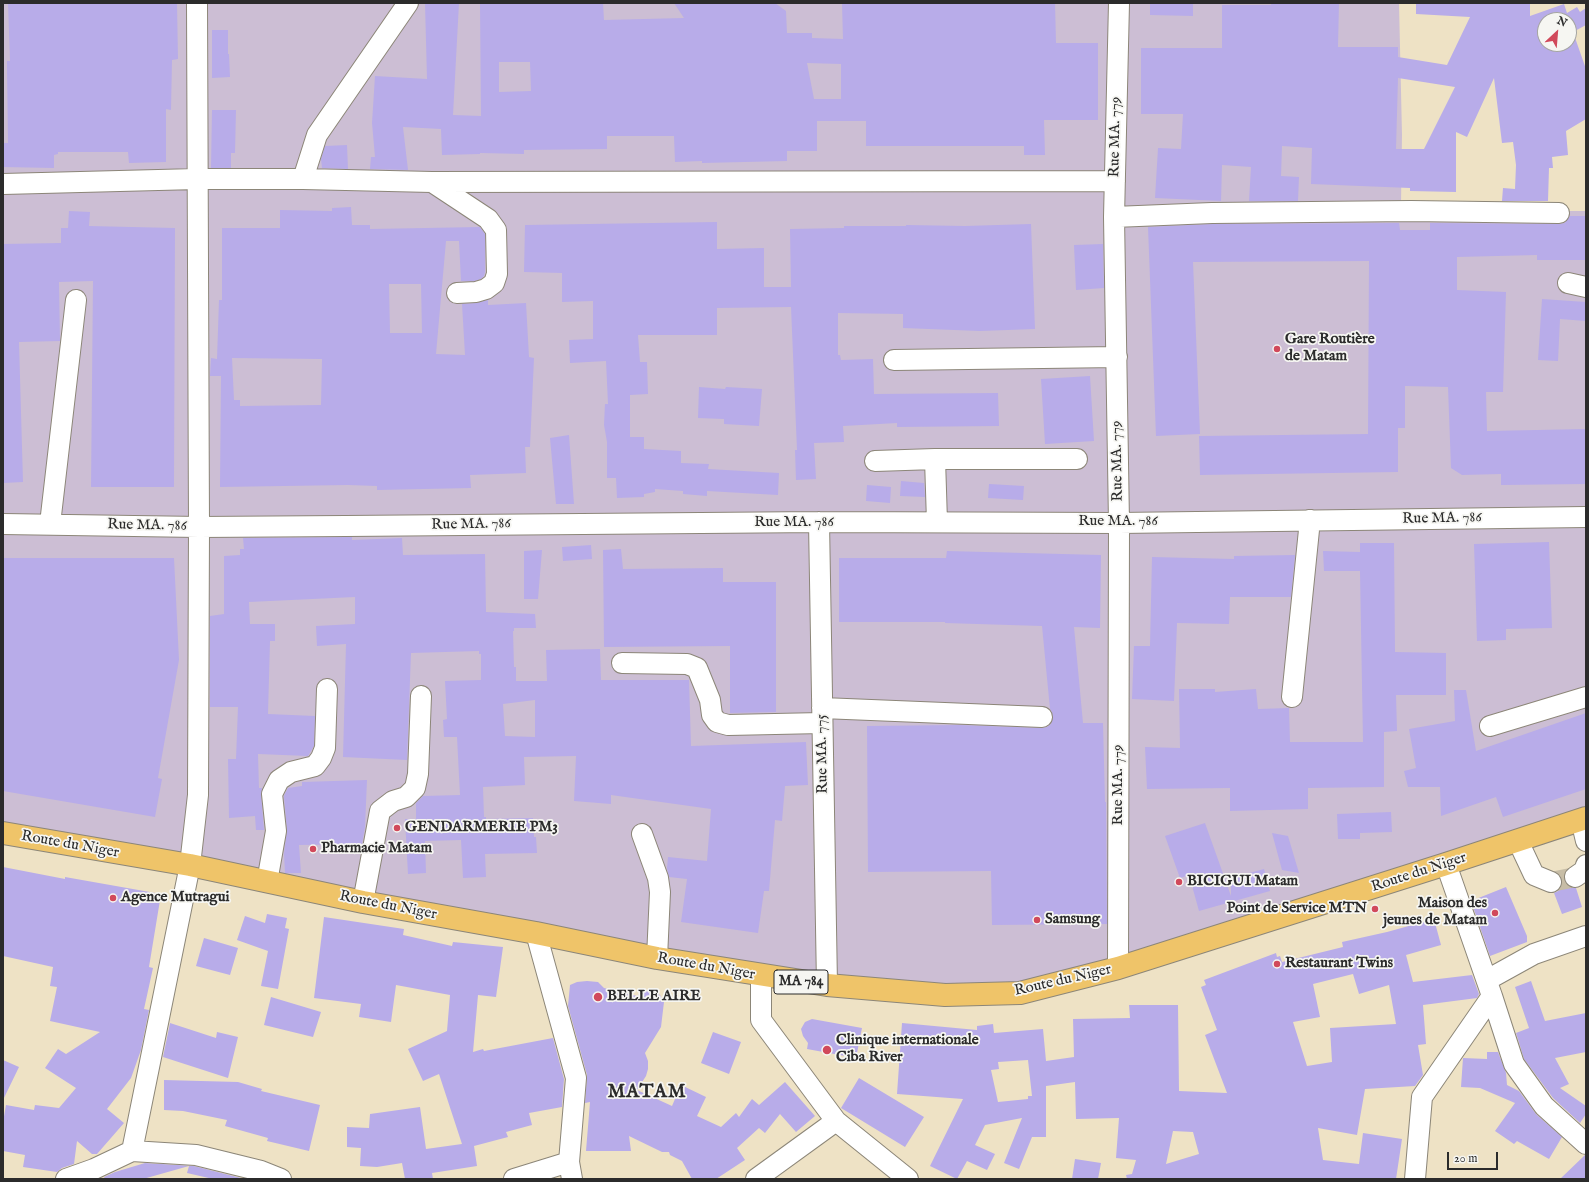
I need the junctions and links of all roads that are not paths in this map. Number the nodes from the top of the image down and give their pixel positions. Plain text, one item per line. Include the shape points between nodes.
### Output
1 (197, 3) edge
2 (408, 3) edge
3 (1119, 3) edge
4 (303, 179) junction
5 (197, 180) junction
6 (1115, 181) junction
7 (432, 182) junction
8 (3, 184) edge
9 (1559, 213) dead end
10 (1114, 217) junction
11 (457, 294) dead end
12 (76, 300) dead end
13 (1117, 358) junction
14 (894, 360) dead end
15 (935, 459) junction
16 (1077, 459) dead end
17 (875, 461) dead end
18 (1586, 517) edge
19 (1310, 520) junction
20 (819, 522) junction
21 (936, 522) junction
22 (1119, 523) junction
23 (3, 524) edge
24 (50, 524) junction
25 (199, 527) junction
26 (622, 662) dead end
27 (326, 689) dead end
28 (421, 696) dead end
29 (1292, 697) dead end
30 (1586, 697) edge
31 (822, 716) junction
32 (1042, 717) dead end
33 (1490, 726) dead end
34 (1584, 819) edge
35 (3, 833) edge
36 (642, 834) dead end
37 (1518, 841) junction
38 (1586, 841) edge
39 (1446, 864) junction
40 (190, 865) junction
41 (266, 882) junction
42 (1551, 882) tunnel mouth
43 (364, 902) junction
44 (536, 934) junction
45 (1586, 936) edge
46 (656, 958) junction
47 (1118, 968) junction
48 (761, 976) junction
49 (827, 986) junction
50 (1489, 988) junction
51 (836, 1121) junction
52 (1586, 1144) edge
53 (132, 1151) junction
54 (570, 1170) edge
55 (66, 1179) edge
56 (281, 1179) edge
57 (514, 1179) edge
58 (756, 1179) edge
59 (908, 1179) edge
60 (1414, 1179) edge

1 - 5 street
2 - 4 street via 317,135
3 - 6 street, Rue MA. 779
4 - 5 street
4 - 7 street
5 - 8 street
5 - 25 street
6 - 7 street
6 - 10 street, Rue MA. 779
7 - 11 street via 488,219 496,230 498,274 494,283 476,292
9 - 10 street via 1411,211
10 - 13 street, Rue MA. 779
12 - 24 street
13 - 14 street
13 - 22 street, Rue MA. 779
15 - 16 street
15 - 17 street
15 - 21 street
18 - 19 street, Rue MA. 786
19 - 22 street, Rue MA. 786
19 - 29 street
20 - 21 street, Rue MA. 786
20 - 25 street, Rue MA. 786
20 - 31 street, Rue MA. 775
21 - 22 street, Rue MA. 786
22 - 47 street, Rue MA. 779
23 - 24 street, Rue MA. 786
24 - 25 street, Rue MA. 786
25 - 40 street via 198,795
26 - 31 street via 687,664 697,668 710,700 712,716 717,722 728,725
27 - 41 street via 325,748 321,758 315,766 291,772 279,780 272,794 276,831
28 - 43 street via 418,774 415,788 406,797 393,801 380,810
30 - 33 street
31 - 32 street
31 - 49 street, Rue MA. 775
34 - 37 main road, Route du Niger / MA 784
34 - 38 street
35 - 40 main road, Route du Niger / MA 784
36 - 46 street via 658,878 660,892
37 - 39 main road, Route du Niger / MA 784
37 - 42 street via 1534,875
39 - 47 main road, Route du Niger / MA 784
39 - 50 street
40 - 41 main road, Route du Niger / MA 784
40 - 53 street
41 - 43 main road, Route du Niger / MA 784
43 - 44 main road, Route du Niger / MA 784
44 - 46 main road, Route du Niger / MA 784
44 - 54 street via 576,1078
45 - 50 street via 1534,954
46 - 48 main road, Route du Niger / MA 784
47 - 49 main road, Route du Niger / MA 784 via 1020,993 945,996
48 - 49 main road, Route du Niger / MA 784
48 - 51 street via 761,1020
50 - 52 street via 1514,1064 1544,1106
50 - 60 street via 1422,1097
51 - 58 street
51 - 59 street
53 - 55 street
53 - 56 street via 196,1155 261,1171
54 - 57 street

